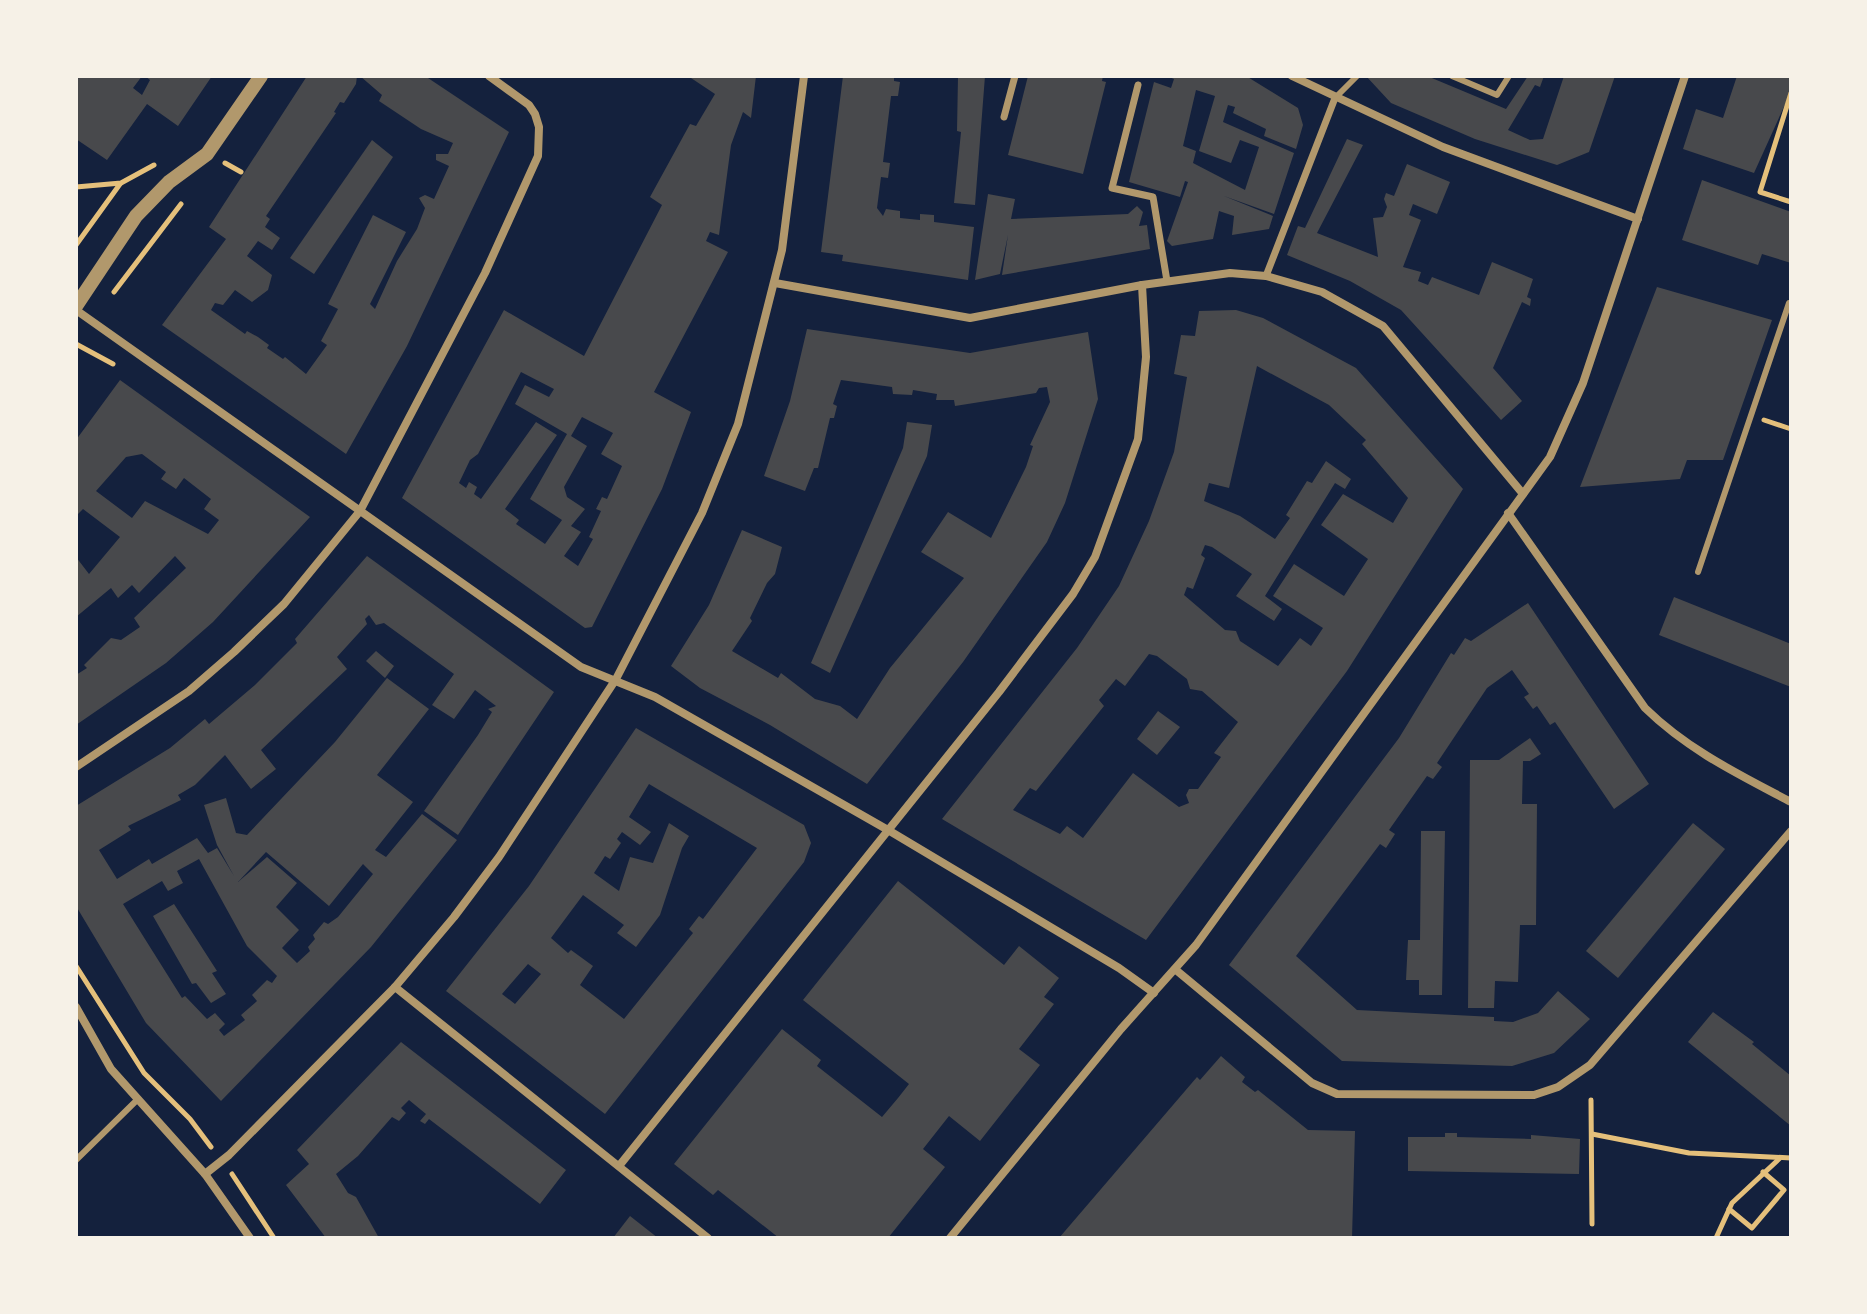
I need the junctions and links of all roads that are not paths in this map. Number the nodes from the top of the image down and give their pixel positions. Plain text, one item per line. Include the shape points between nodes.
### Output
1 (261, 76) edge
2 (489, 76) edge
3 (804, 76) edge
4 (1015, 76) edge
5 (1292, 76) edge
6 (1357, 76) edge
7 (1452, 76) edge
8 (1509, 76) edge
9 (1685, 76) edge
10 (1138, 85) dead end
11 (1335, 98) junction
12 (1004, 117) dead end
13 (1638, 219) junction
14 (1266, 276) junction
15 (1167, 281) junction
16 (775, 283) junction
17 (1142, 285) junction
18 (1789, 303) dead end
19 (76, 308) edge
20 (1523, 494) junction
21 (360, 511) junction
22 (1508, 513) junction
23 (1698, 572) dead end
24 (616, 679) junction
25 (76, 767) edge
26 (1791, 802) edge
27 (888, 830) junction
28 (1791, 831) edge
29 (1176, 970) junction
30 (395, 987) junction
31 (1154, 993) junction
32 (76, 1007) edge
33 (138, 1099) junction
34 (76, 1160) edge
35 (619, 1166) junction
36 (205, 1174) junction
37 (250, 1238) edge
38 (708, 1238) edge
39 (950, 1238) edge

1 - 19 street via 207,154 136,216
2 - 21 street via 535,114 538,156 485,273
3 - 16 street
4 - 12 street
5 - 11 street
6 - 11 lane
7 - 8 lane via 1497,95
9 - 13 street
10 - 15 street via 1112,188 1153,197
11 - 13 street via 1443,147
11 - 14 street
13 - 20 street via 1564,430
14 - 15 street via 1230,273
14 - 20 street via 1322,292 1383,326
15 - 17 street
16 - 17 street via 970,318
16 - 24 street via 742,410 720,470
17 - 27 street via 1146,357 1138,439 1095,557 999,692
18 - 23 lane
19 - 21 street
20 - 22 street
21 - 24 street via 581,667
21 - 25 street via 284,604 234,652 189,691
22 - 26 street via 1645,708 1712,761
22 - 29 street
24 - 27 street
24 - 30 street via 499,857
27 - 31 street
27 - 35 street
28 - 29 street via 1590,1065 1558,1087 1534,1095 1337,1094 1312,1083
29 - 31 street
30 - 35 street
30 - 36 street
31 - 39 street
32 - 33 street via 111,1069
33 - 34 lane
33 - 36 street
35 - 38 street
36 - 37 street

